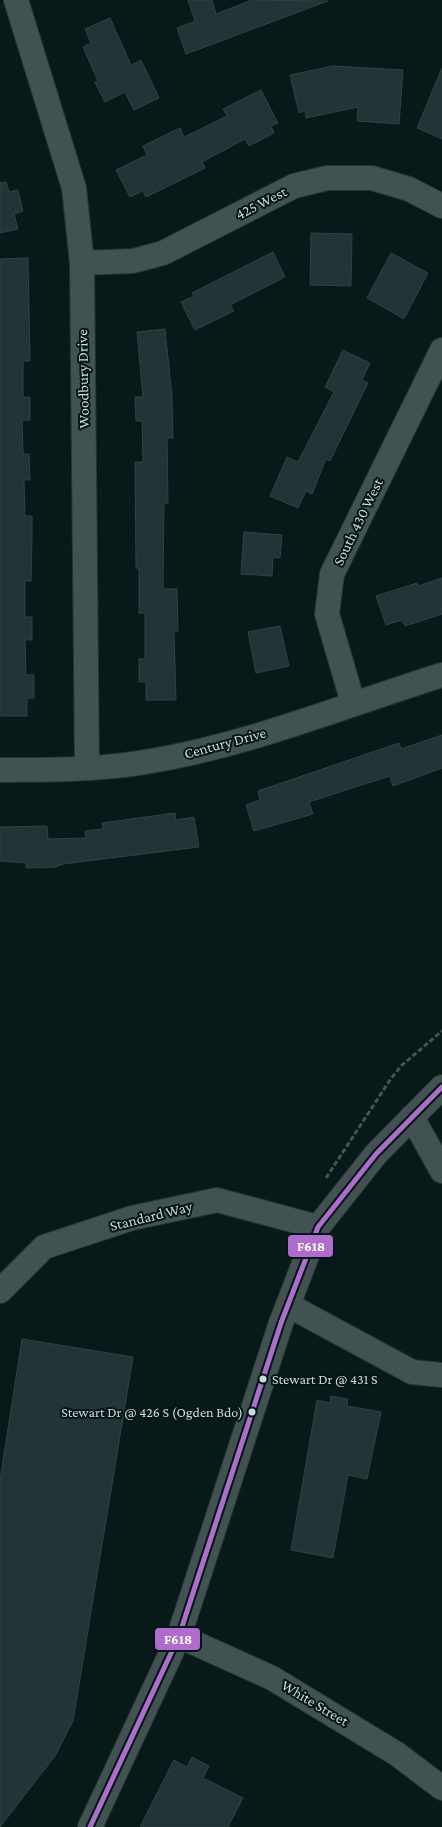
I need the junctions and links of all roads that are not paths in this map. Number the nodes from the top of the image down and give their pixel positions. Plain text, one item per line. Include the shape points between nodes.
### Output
1 (16, 0) edge
2 (442, 206) edge
3 (82, 263) junction
4 (442, 350) edge
5 (442, 675) edge
6 (353, 703) junction
7 (87, 768) junction
8 (0, 770) edge
9 (442, 1087) edge
10 (412, 1117) junction
11 (442, 1171) edge
12 (318, 1227) junction
13 (0, 1291) edge
14 (288, 1305) junction
15 (442, 1374) edge
16 (179, 1636) junction
17 (442, 1788) edge
18 (90, 1827) edge

1 - 3 street, Woodbury Drive via 74,188
2 - 3 street, 425 West via 409,189 372,178 328,178 294,186 163,253 132,261
3 - 7 street, Woodbury Drive
4 - 6 street, South 430 West via 332,574 328,614
5 - 6 street, Century Drive
6 - 7 street, Century Drive via 222,746 150,762
7 - 8 street, Century Drive
9 - 10 street
10 - 11 street
10 - 12 street via 376,1154
12 - 13 street, Standard Way via 217,1200 132,1218 44,1247
12 - 14 street
14 - 15 street via 412,1372
14 - 16 street
16 - 17 street, White Street via 280,1683 397,1754
16 - 18 street

